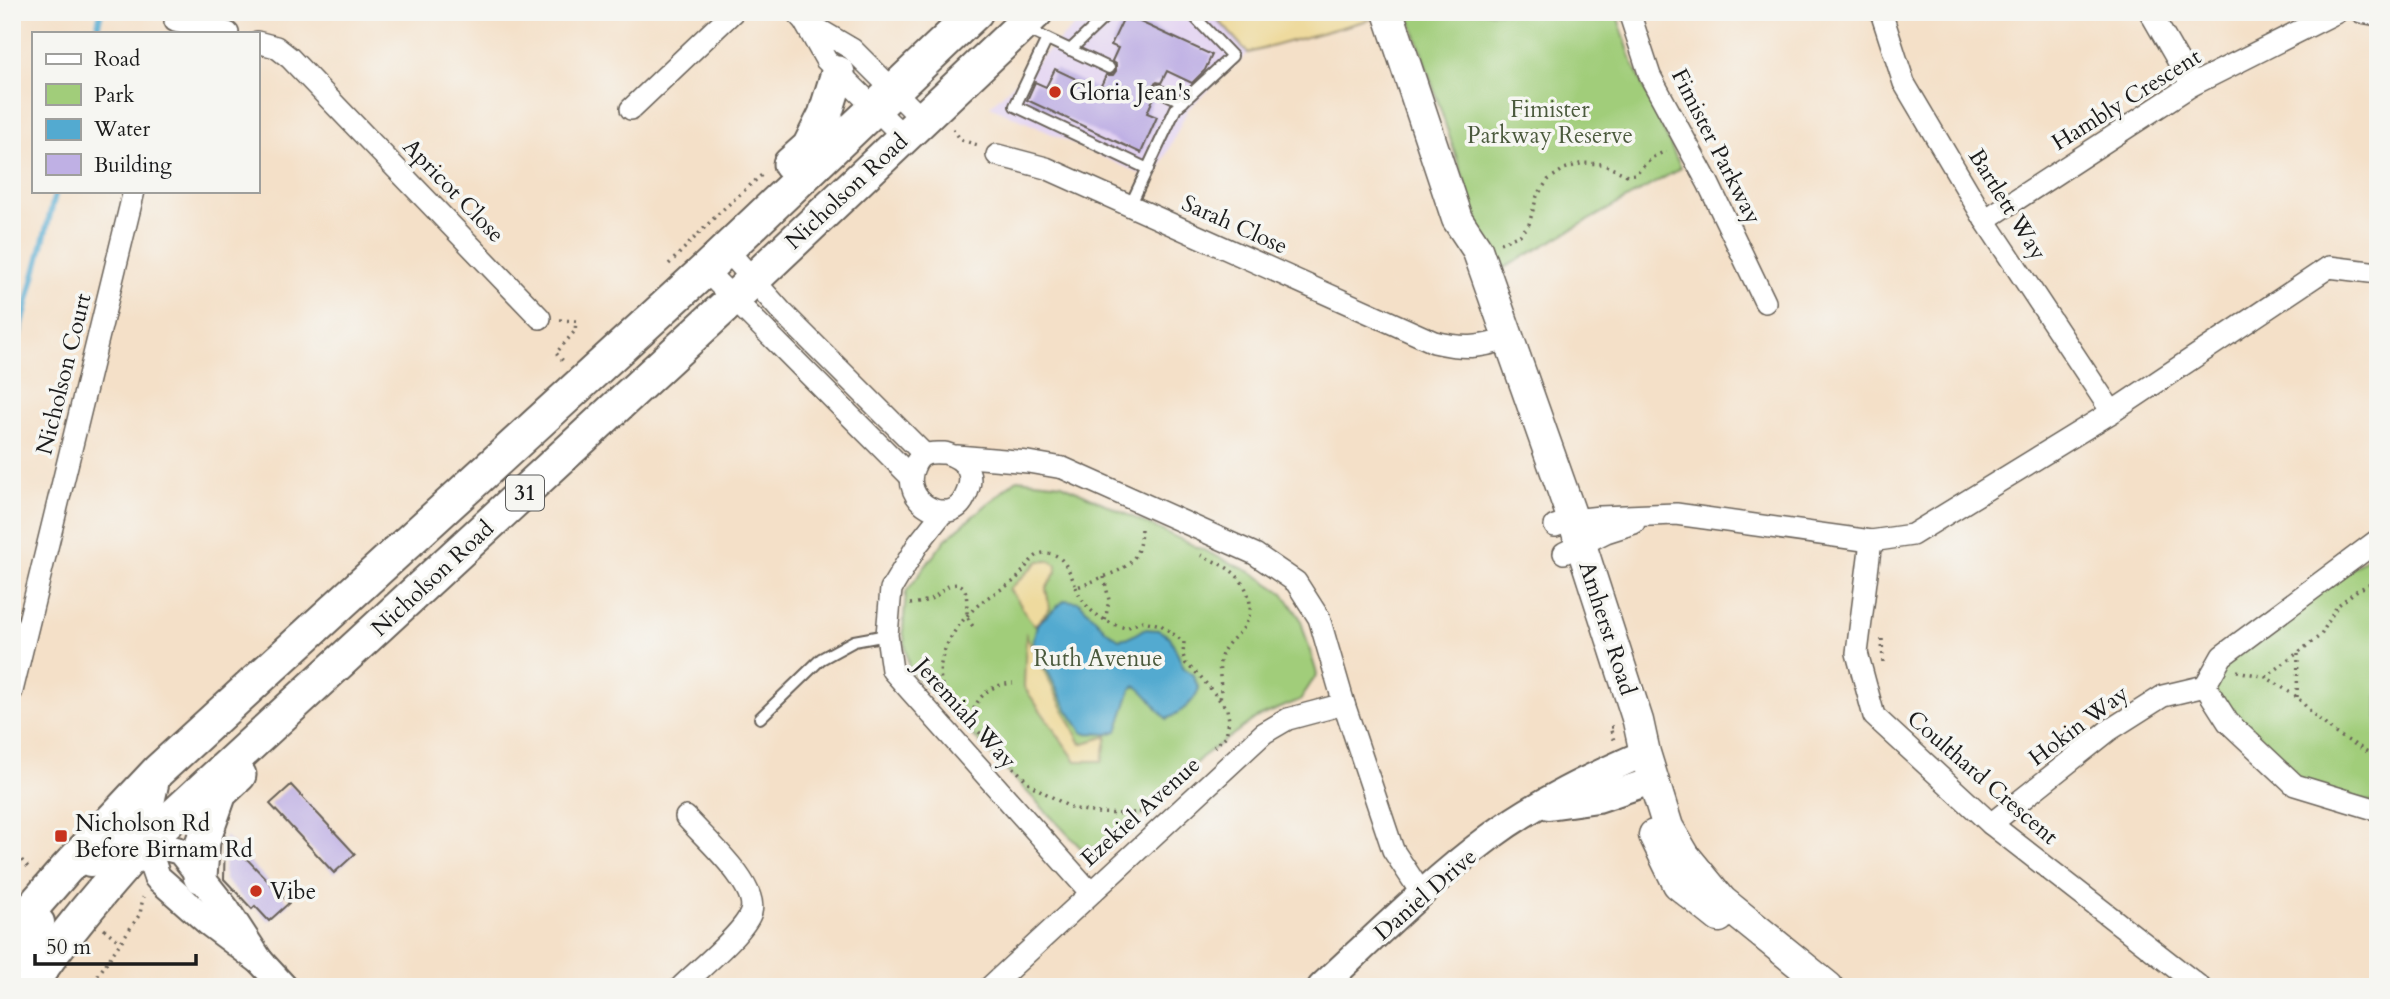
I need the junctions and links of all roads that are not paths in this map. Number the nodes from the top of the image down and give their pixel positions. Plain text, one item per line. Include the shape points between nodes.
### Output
1 (733, 12) edge
2 (976, 12) edge
3 (1110, 12) edge
4 (1190, 12) edge
5 (1388, 12) edge
6 (1629, 12) edge
7 (1881, 12) edge
8 (2150, 12) edge
9 (2337, 12) edge
10 (2361, 12) edge
11 (2378, 15) edge
12 (800, 16) edge
13 (175, 22) edge
14 (1034, 26) edge
15 (223, 32) edge
16 (259, 43) edge
17 (1070, 50) junction
18 (1109, 68) dead end
19 (838, 73) junction
20 (2192, 85) junction
21 (1158, 90) dead end
22 (885, 100) junction
23 (1183, 102) junction
24 (631, 108) dead end
25 (925, 127) junction
26 (997, 155) road end
27 (1148, 169) junction
28 (134, 192) edge
29 (1130, 206) junction
30 (1985, 220) junction
31 (716, 260) junction
32 (2378, 273) edge
33 (743, 289) junction
34 (1765, 302) dead end
35 (540, 318) road end
36 (1498, 342) junction
37 (2112, 412) junction
38 (924, 454) junction
39 (957, 456) junction
40 (1015, 461) junction
41 (910, 476) junction
42 (971, 484) junction
43 (921, 503) junction
44 (944, 511) junction
45 (1568, 536) junction
46 (2378, 540) edge
47 (1871, 541) junction
48 (918, 544) junction
49 (464, 549) junction
50 (887, 635) junction
51 (2205, 686) junction
52 (12, 691) edge
53 (1344, 704) junction
54 (760, 718) dead end
55 (1642, 770) junction
56 (158, 771) junction
57 (2378, 808) edge
58 (686, 817) dead end
59 (1992, 824) junction
60 (145, 842) junction
61 (200, 876) junction
62 (1090, 892) junction
63 (1422, 894) junction
64 (12, 936) edge
65 (260, 961) junction
66 (12, 962) edge
67 (29, 987) edge
68 (284, 987) edge
69 (681, 987) edge
70 (990, 987) edge
71 (1321, 987) edge
72 (1805, 987) edge
73 (1828, 987) edge
74 (2200, 987) edge

1 - 24 street
2 - 22 main road, Nicholson Road / 31
3 - 17 lane
4 - 23 lane via 1232,56
5 - 36 main road, Amherst Road via 1457,219 1460,252
6 - 34 street, Fimister Parkway via 1650,76
7 - 30 street, Bartlett Way via 1904,83
8 - 20 street
9 - 20 street, Hambly Crescent
10 - 11 street
12 - 19 street
12 - 22 street via 852,49
13 - 15 street
14 - 17 lane
14 - 25 main road, Nicholson Road / 31
14 - 27 lane via 1015,106
16 - 35 street, Apricot Close via 276,47 290,58
17 - 18 lane
19 - 22 street
19 - 31 main road via 809,147 737,210
20 - 30 street, Hambly Crescent
21 - 23 lane
22 - 25 street
22 - 31 main road, Nicholson Road / 31
23 - 27 lane
25 - 33 main road, Nicholson Road / 31
26 - 29 street, Sarah Close via 1046,168
27 - 29 lane
28 - 52 street, Nicholson Court
29 - 36 street, Sarah Close via 1434,342 1460,348
30 - 37 street, Bartlett Way
31 - 33 street
31 - 33 street
31 - 56 main road, Nicholson Road / 31
32 - 37 street via 2329,267
33 - 38 street via 781,311
33 - 41 street
33 - 49 main road, Nicholson Road / 31
36 - 45 main road, Amherst Road
37 - 47 street via 1912,535
38 - 39 street
38 - 41 street
39 - 40 street
39 - 42 street via 969,470
40 - 42 street
40 - 53 street via 1063,468 1255,554 1296,582 1319,618
41 - 43 street
42 - 44 street via 963,502
43 - 44 street
43 - 48 street, Jeremiah Way
44 - 48 street, Jeremiah Way
45 - 47 street via 1600,517 1676,514
45 - 55 main road, Amherst Road via 1623,726
46 - 51 street via 2222,656
47 - 59 street, Coulthard Crescent via 1857,653 1874,716
48 - 50 street, Jeremiah Way via 891,589
49 - 60 main road, Nicholson Road / 31
49 - 61 main road via 451,579 220,793 203,841
50 - 54 lane via 854,641 821,659
50 - 62 street, Jeremiah Way via 892,670
51 - 57 street via 2228,722 2295,785
51 - 59 street, Hokin Way via 2163,696 2108,731
53 - 62 street, Ezekiel Avenue via 1288,719 1264,733
53 - 63 street via 1393,850
55 - 63 street, Daniel Drive via 1598,799 1534,809 1490,837
55 - 72 main road, Amherst Road via 1654,836 1678,884
55 - 73 main road, Amherst Road via 1685,856 1722,901
56 - 60 street
56 - 64 main road, Nicholson Road / 31 via 66,869
58 - 69 street via 742,879 752,909 742,927
59 - 74 street, Coulthard Crescent
60 - 61 street via 180,851
60 - 65 street via 157,877
60 - 66 street via 125,839 107,844
60 - 67 main road, Nicholson Road / 31 via 50,955
61 - 65 street
62 - 70 street, Ezekiel Avenue
63 - 71 street, Daniel Drive
65 - 68 street

